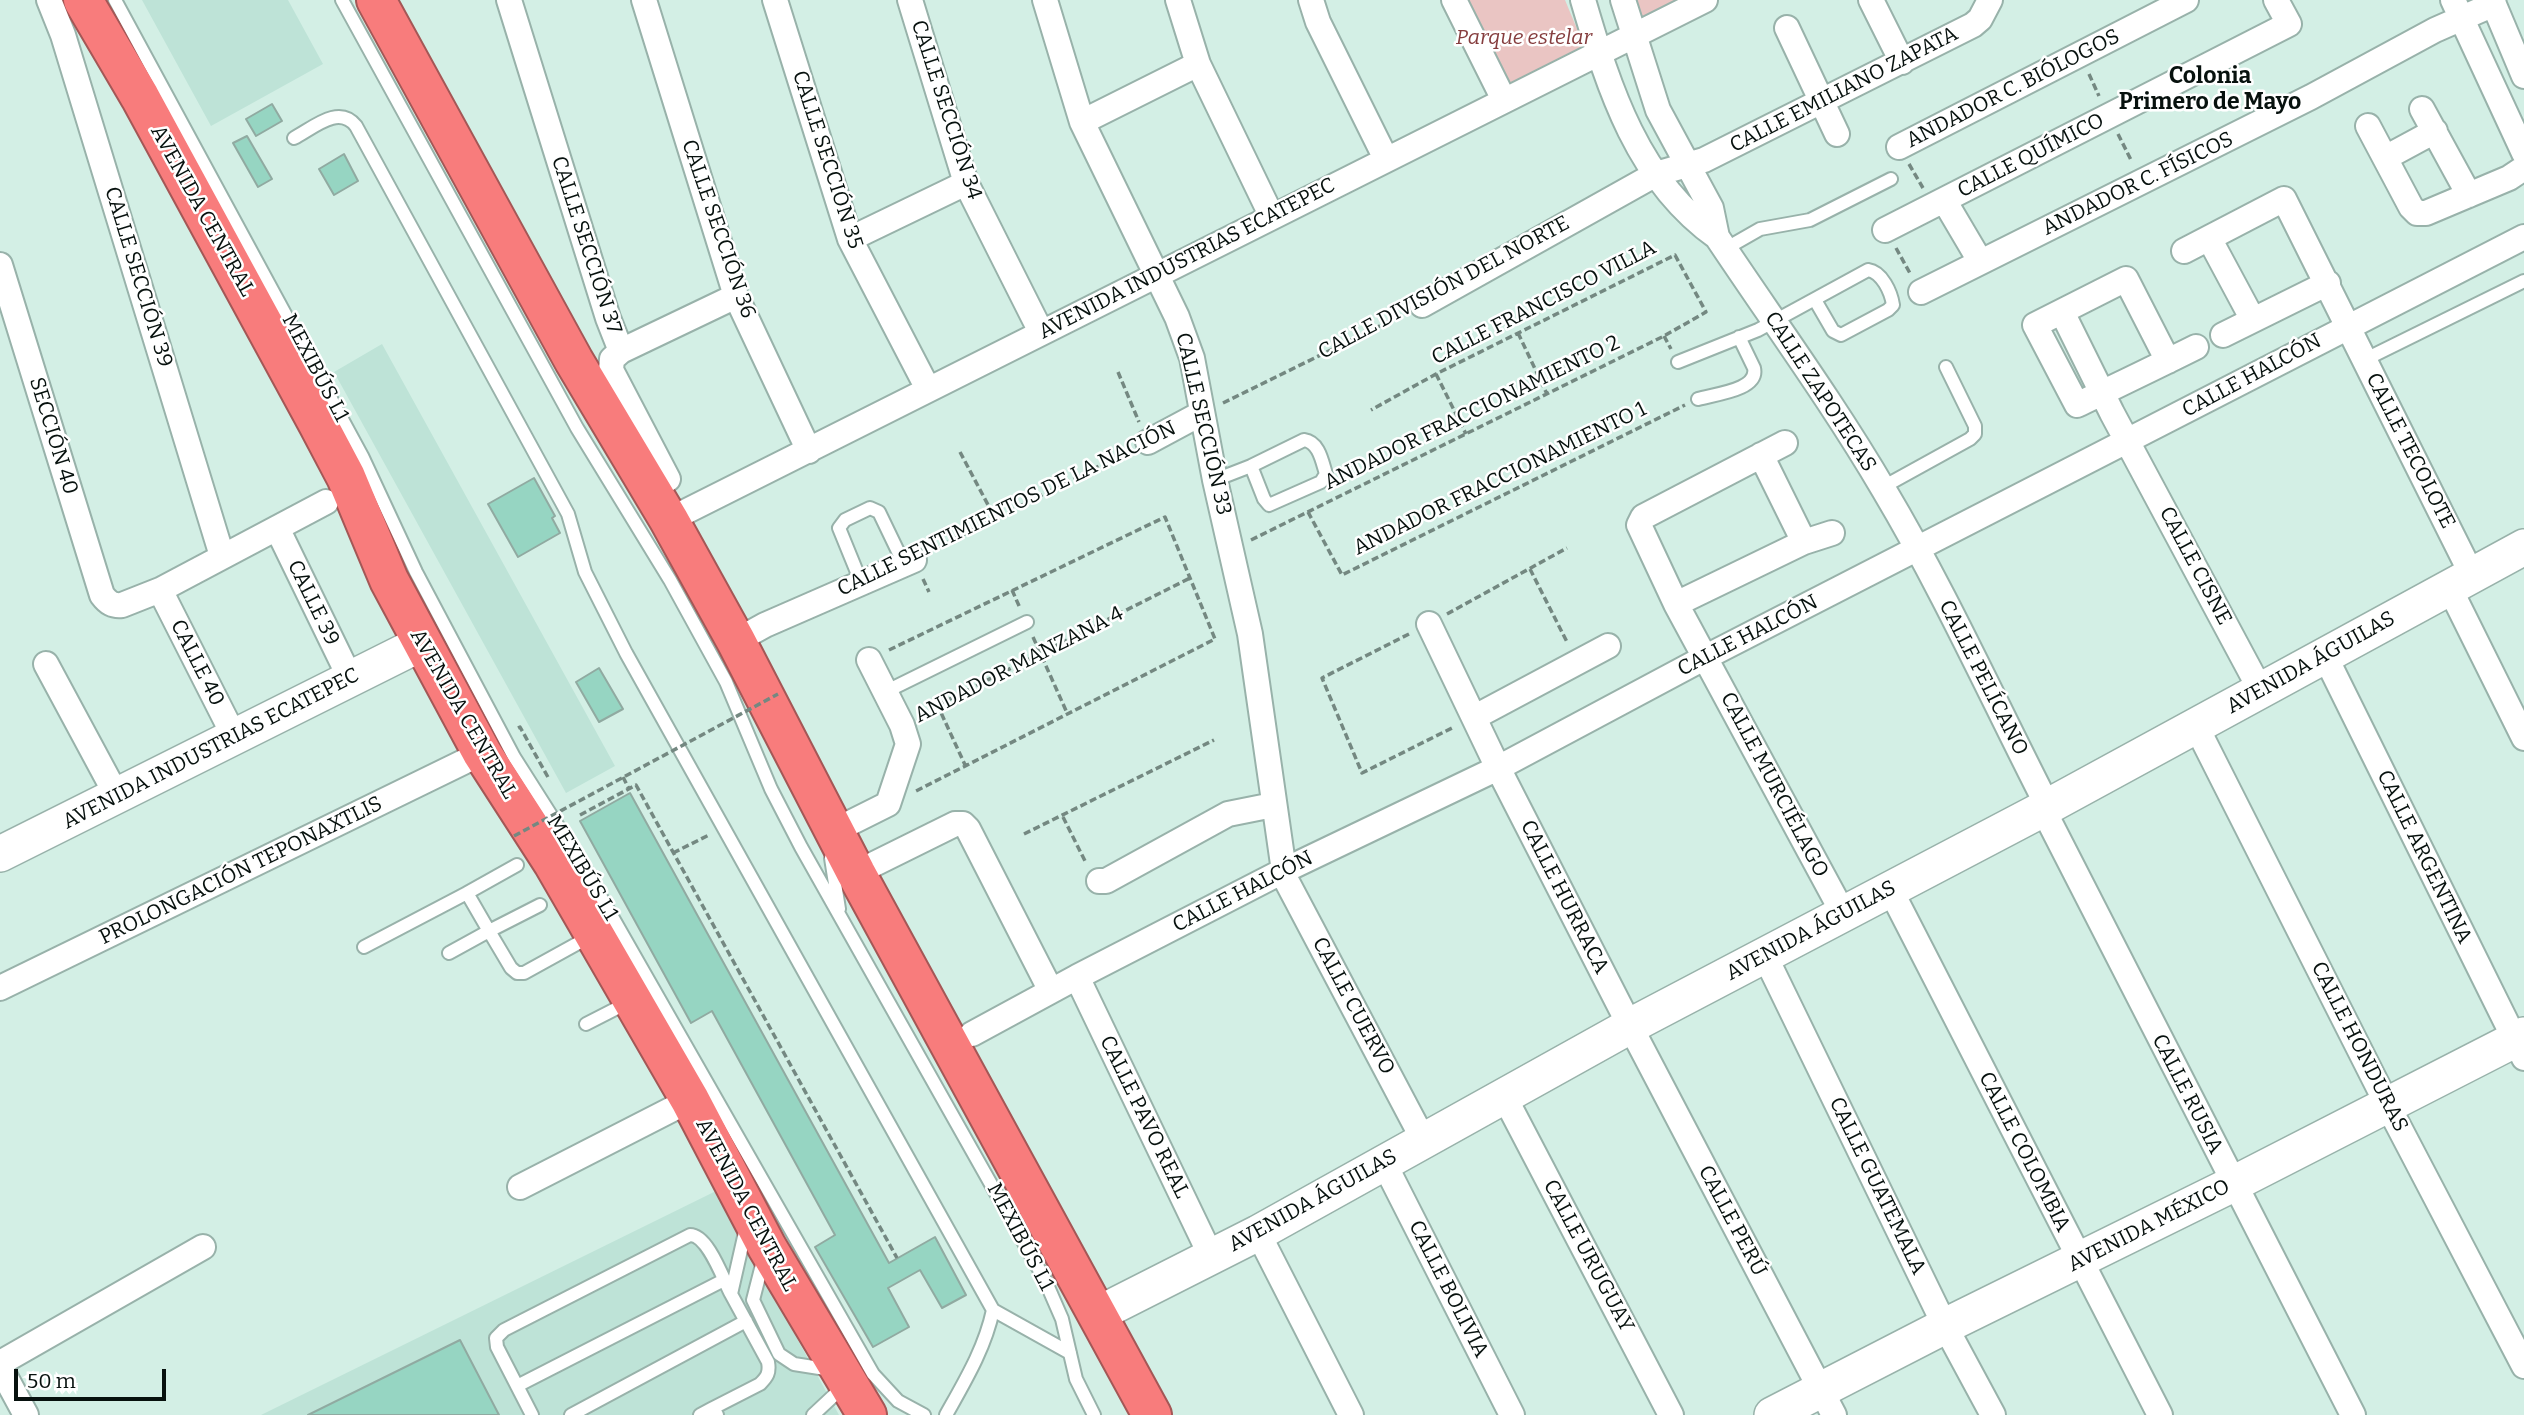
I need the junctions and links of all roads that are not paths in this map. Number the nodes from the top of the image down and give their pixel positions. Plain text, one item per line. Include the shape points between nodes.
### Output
1 (49, 0) edge
2 (83, 0) edge
3 (115, 0) edge
4 (342, 0) edge
5 (376, 0) edge
6 (509, 0) edge
7 (644, 0) edge
8 (775, 0) edge
9 (910, 0) edge
10 (1045, 0) edge
11 (1178, 0) edge
12 (1454, 0) edge
13 (1583, 0) edge
14 (1623, 0) edge
15 (1704, 0) edge
16 (1871, 0) edge
17 (1990, 0) edge
18 (2186, 0) edge
19 (2276, 0) edge
20 (2493, 2) edge
21 (1318, 3) edge
22 (2457, 9) edge
23 (1787, 28) dead end
24 (1634, 36) junction
25 (1599, 54) junction
26 (1902, 62) junction
27 (1198, 64) junction
28 (2524, 76) edge
29 (1504, 100) junction
30 (1822, 102) junction
31 (2423, 109) dead end
32 (1082, 122) junction
33 (2368, 126) dead end
34 (2435, 131) junction
35 (1837, 134) dead end
36 (294, 138) dead end
37 (1899, 147) road end
38 (2524, 153) edge
39 (2385, 158) junction
40 (1387, 159) junction
41 (1687, 165) junction
42 (2524, 168) edge
43 (1656, 174) junction
44 (1891, 179) dead end
45 (966, 183) junction
46 (2469, 195) junction
47 (1938, 203) junction
48 (1272, 217) junction
49 (1885, 230) road end
50 (2524, 237) edge
51 (2209, 238) junction
52 (850, 239) junction
53 (1721, 243) junction
54 (2184, 251) dead end
55 (1980, 261) junction
56 (0, 265) edge
57 (1157, 275) junction
58 (2524, 281) edge
59 (2328, 283) junction
60 (1921, 292) road end
61 (736, 296) junction
62 (1815, 300) junction
63 (1422, 304) road end
64 (2253, 320) junction
65 (1775, 322) junction
66 (2347, 326) junction
67 (1041, 332) junction
68 (2223, 335) dead end
69 (1739, 337) junction
70 (2196, 347) dead end
71 (621, 351) junction
72 (2364, 360) junction
73 (2168, 361) junction
74 (1678, 362) dead end
75 (1946, 367) dead end
76 (928, 389) junction
77 (2103, 392) junction
78 (1698, 399) road end
79 (1202, 413) junction
80 (1148, 442) road end
81 (2130, 442) junction
82 (1785, 443) dead end
83 (809, 451) junction
84 (1761, 455) junction
85 (1251, 467) junction
86 (668, 479) dead end
87 (1215, 480) junction
88 (1882, 487) junction
89 (326, 502) dead end
90 (669, 520) junction
91 (276, 528) junction
92 (1832, 533) dead end
93 (1804, 542) junction
94 (2524, 547) edge
95 (1918, 550) junction
96 (222, 556) junction
97 (909, 562) joint
98 (2460, 581) junction
99 (861, 582) junction
100 (160, 590) junction
101 (1676, 604) junction
102 (1027, 622) road end
103 (1429, 624) dead end
104 (736, 641) junction
105 (422, 643) junction
106 (1608, 646) dead end
107 (2325, 656) junction
108 (1704, 658) junction
109 (869, 660) road end
110 (46, 664) dead end
111 (350, 678) junction
112 (2261, 691) junction
113 (885, 692) junction
114 (1475, 717) junction
115 (2196, 726) junction
116 (234, 736) junction
117 (2524, 738) edge
118 (482, 753) junction
119 (1498, 768) junction
120 (117, 796) junction
121 (1273, 805) junction
122 (2045, 808) junction
123 (830, 824) junction
124 (0, 854) edge
125 (517, 865) dead end
126 (1283, 871) junction
127 (856, 873) junction
128 (1099, 881) road end
129 (1889, 889) junction
130 (467, 892) junction
131 (540, 905) dead end
132 (1843, 913) junction
133 (840, 916) junction
134 (489, 931) junction
135 (594, 934) junction
136 (364, 947) dead end
137 (449, 953) dead end
138 (1765, 956) junction
139 (1077, 976) junction
140 (0, 988) edge
141 (1051, 991) junction
142 (632, 1001) junction
143 (586, 1024) dead end
144 (1630, 1026) junction
145 (972, 1034) dead end
146 (2521, 1044) edge
147 (1504, 1096) junction
148 (690, 1100) junction
149 (2387, 1104) junction
150 (1424, 1141) junction
151 (1384, 1163) junction
152 (2233, 1184) junction
153 (520, 1187) dead end
154 (758, 1230) junction
155 (1258, 1233) junction
156 (203, 1247) dead end
157 (1211, 1256) junction
158 (2080, 1261) junction
159 (724, 1280) junction
160 (731, 1294) junction
161 (993, 1310) junction
162 (1098, 1314) junction
163 (746, 1321) junction
164 (1945, 1326) junction
165 (1070, 1353) junction
166 (0, 1365) edge
167 (2524, 1366) edge
168 (517, 1386) junction
169 (854, 1399) edge
170 (1828, 1402) edge
171 (715, 1412) edge
172 (26, 1415) edge
173 (532, 1415) edge
174 (571, 1415) edge
175 (701, 1415) edge
176 (813, 1415) edge
177 (924, 1415) edge
178 (946, 1415) edge
179 (1094, 1415) edge
180 (1152, 1415) edge
181 (1351, 1415) edge
182 (1512, 1415) edge
183 (1671, 1415) edge
184 (1772, 1415) edge
185 (1993, 1415) edge
186 (2160, 1415) edge
187 (2353, 1415) edge

1 - 96 street, CALLE SECCIÓN 39
2 - 105 highway, AVENIDA CENTRAL via 346,477 389,580
3 - 177 lane, MEXIBÚS L1 via 362,456 416,572 514,757 582,864 873,1374 898,1401
4 - 133 lane, MEXIBÚS L1 via 577,428 726,682 771,789
5 - 90 highway via 574,361
6 - 71 street, CALLE SECCIÓN 37
7 - 61 street, CALLE SECCIÓN 36
8 - 52 street, CALLE SECCIÓN 35
9 - 45 street, CALLE SECCIÓN 34
10 - 32 street, CALLE SECCIÓN 33
11 - 27 street
12 - 29 street
13 - 25 street, CALLE ZAPOTECAS
14 - 24 street, CALLE ZAPOTECAS
15 - 24 street, AVENIDA INDUSTRIAS ECATEPEC
16 - 26 street
17 - 26 street, CALLE EMILIANO ZAPATA via 1973,25
18 - 37 street, ANDADOR C. BIÓLOGOS
19 - 47 street, CALLE QUÍMICO via 2289,24
20 - 22 street, ANDADOR C. FÍSICOS
20 - 28 street
21 - 40 street
22 - 38 street
22 - 55 street, ANDADOR C. FÍSICOS via 2143,182
23 - 30 street
24 - 25 street, AVENIDA INDUSTRIAS ECATEPEC
24 - 41 street, CALLE ZAPOTECAS via 1658,110
25 - 29 street, AVENIDA INDUSTRIAS ECATEPEC
25 - 43 street, CALLE ZAPOTECAS via 1632,139
26 - 30 street, CALLE EMILIANO ZAPATA
27 - 32 street
27 - 48 street
29 - 40 street, AVENIDA INDUSTRIAS ECATEPEC
30 - 35 street
30 - 41 street, CALLE EMILIANO ZAPATA
31 - 34 street
32 - 57 street, CALLE SECCIÓN 33
33 - 39 street
34 - 39 street
34 - 46 street
36 - 161 lane via 336,116 344,116 356,126 568,514 585,572 631,663
39 - 46 street via 2417,213 2427,214
40 - 48 street, AVENIDA INDUSTRIAS ECATEPEC
41 - 43 street, CALLE DIVISIÓN DEL NORTE
41 - 53 street, CALLE ZAPOTECAS via 1712,208
42 - 46 street
43 - 53 street, CALLE ZAPOTECAS via 1693,220
43 - 63 street, CALLE DIVISIÓN DEL NORTE
44 - 53 lane via 1810,220 1760,229
45 - 52 street
45 - 67 street, CALLE SECCIÓN 34
47 - 49 street, CALLE QUÍMICO
47 - 55 street
48 - 57 street, AVENIDA INDUSTRIAS ECATEPEC
50 - 66 street, CALLE HALCÓN
51 - 54 street
51 - 59 street, CALLE TECOLOTE via 2284,198
51 - 64 street
52 - 76 street, CALLE SECCIÓN 35
53 - 65 street, CALLE ZAPOTECAS
55 - 60 street, ANDADOR C. FÍSICOS
56 - 100 street, SECCIÓN 40 via 102,595 110,604 122,605
57 - 67 street, AVENIDA INDUSTRIAS ECATEPEC
57 - 79 street, CALLE SECCIÓN 33 via 1187,342
58 - 72 lane
59 - 64 street
59 - 66 street, CALLE TECOLOTE
61 - 71 street
61 - 83 street, CALLE SECCIÓN 36
62 - 62 lane via 1872,270 1893,305 1841,335 1833,331
62 - 65 lane
64 - 68 street
65 - 69 lane
65 - 88 street, CALLE ZAPOTECAS
66 - 72 street, CALLE TECOLOTE
66 - 81 street, CALLE HALCÓN
67 - 76 street, AVENIDA INDUSTRIAS ECATEPEC
69 - 74 lane
69 - 78 lane via 1755,368 1753,380
70 - 73 street
71 - 86 street, CALLE SECCIÓN 37 via 612,359 611,370
72 - 98 street, CALLE TECOLOTE
73 - 77 street
73 - 77 street via 2126,279 2035,326 2077,405
75 - 88 lane via 1975,434
76 - 83 street, AVENIDA INDUSTRIAS ECATEPEC
77 - 81 street, CALLE CISNE
79 - 80 street, CALLE SENTIMIENTOS DE LA NACIÓN
79 - 87 street, CALLE SECCIÓN 33
81 - 95 street, CALLE HALCÓN
81 - 112 street, CALLE CISNE
82 - 84 street
83 - 90 street, AVENIDA INDUSTRIAS ECATEPEC
84 - 93 street
84 - 101 street, CALLE MURCIÉLAGO via 1640,519 1639,528
85 - 85 lane via 1308,440 1316,447 1326,474 1321,481 1269,505
85 - 87 lane
87 - 121 street, CALLE SECCIÓN 33 via 1250,634
88 - 95 street, CALLE ZAPOTECAS
89 - 91 street
90 - 104 highway
91 - 96 street
91 - 111 street, CALLE 39
92 - 93 street
93 - 101 street
94 - 98 street, AVENIDA ÁGUILAS
95 - 108 street, CALLE HALCÓN
95 - 122 street, CALLE PELÍCANO
96 - 100 street
97 - 99 street, CALLE SENTIMIENTOS DE LA NACIÓN
97 - 99 lane via 878,512 870,508 839,528
98 - 107 street, AVENIDA ÁGUILAS
98 - 117 street, CALLE TECOLOTE
99 - 104 street, CALLE SENTIMIENTOS DE LA NACIÓN
100 - 116 street, CALLE 40
101 - 108 street, CALLE MURCIÉLAGO
102 - 113 lane
103 - 114 street, CALLE HURRACA
104 - 123 highway
105 - 111 street, AVENIDA INDUSTRIAS ECATEPEC
105 - 118 highway, AVENIDA CENTRAL
106 - 114 street
107 - 112 street, AVENIDA ÁGUILAS
107 - 146 street, CALLE ARGENTINA
108 - 119 street, CALLE HALCÓN
108 - 132 street, CALLE MURCIÉLAGO
109 - 113 street
110 - 120 street
111 - 116 street, AVENIDA INDUSTRIAS ECATEPEC
112 - 115 street, AVENIDA ÁGUILAS
113 - 123 street, ANDADOR MANZANA 4 via 908,744 888,804
114 - 119 street, CALLE HURRACA
115 - 122 street, AVENIDA ÁGUILAS
115 - 149 street, CALLE HONDURAS
116 - 120 street, AVENIDA INDUSTRIAS ECATEPEC
118 - 135 highway, AVENIDA CENTRAL
118 - 140 street, PROLONGACIÓN TEPONAXTLIS
119 - 126 street, CALLE HALCÓN
119 - 144 street, CALLE HURRACA
120 - 124 street, AVENIDA INDUSTRIAS ECATEPEC
121 - 126 street, CALLE SECCIÓN 33
121 - 128 street via 1228,814
122 - 129 street, AVENIDA ÁGUILAS
122 - 152 street, CALLE RUSIA
123 - 127 highway
123 - 133 lane
125 - 130 lane
126 - 139 street, CALLE HALCÓN
126 - 150 street, CALLE CUERVO
127 - 141 street via 963,824
127 - 162 highway
129 - 132 street, AVENIDA ÁGUILAS
129 - 158 street, CALLE COLOMBIA
130 - 134 lane
130 - 136 lane
131 - 134 lane
132 - 138 street, AVENIDA ÁGUILAS
133 - 165 lane, MEXIBÚS L1 via 1045,1280
134 - 135 lane via 511,968 520,974
134 - 137 lane
135 - 142 highway, AVENIDA CENTRAL
138 - 144 street, AVENIDA ÁGUILAS
138 - 164 street, CALLE GUATEMALA
139 - 141 street, CALLE HALCÓN
139 - 157 street, CALLE PAVO REAL
141 - 145 street, CALLE HALCÓN
142 - 143 lane
142 - 148 highway, AVENIDA CENTRAL
144 - 147 street, AVENIDA ÁGUILAS
144 - 170 street, CALLE PERÚ
146 - 149 street, AVENIDA MÉXICO
147 - 150 street, AVENIDA ÁGUILAS
147 - 183 street, CALLE URUGUAY
148 - 153 street
148 - 154 highway, AVENIDA CENTRAL
149 - 152 street, AVENIDA MÉXICO
149 - 167 street, CALLE HONDURAS
150 - 151 street, AVENIDA ÁGUILAS
151 - 155 street, AVENIDA ÁGUILAS
151 - 182 street, CALLE BOLIVIA
152 - 158 street, AVENIDA MÉXICO
152 - 187 street, CALLE RUSIA
154 - 160 lane
154 - 169 highway, AVENIDA CENTRAL
155 - 157 street, AVENIDA ÁGUILAS
155 - 181 street
156 - 166 street
157 - 162 street, AVENIDA ÁGUILAS
158 - 164 street, AVENIDA MÉXICO
158 - 186 street, CALLE COLOMBIA
159 - 160 lane
159 - 168 lane
159 - 168 lane via 704,1241 695,1234 685,1236 499,1334 497,1348
160 - 163 lane
161 - 165 lane
161 - 178 lane via 980,1354
162 - 180 highway
163 - 171 lane via 768,1362 768,1374
163 - 174 lane
164 - 170 street, AVENIDA MÉXICO
164 - 185 street, CALLE GUATEMALA
165 - 179 lane, MEXIBÚS L1 via 1076,1379
166 - 172 street
168 - 173 lane
169 - 176 lane
170 - 184 street, AVENIDA MÉXICO
171 - 175 lane

